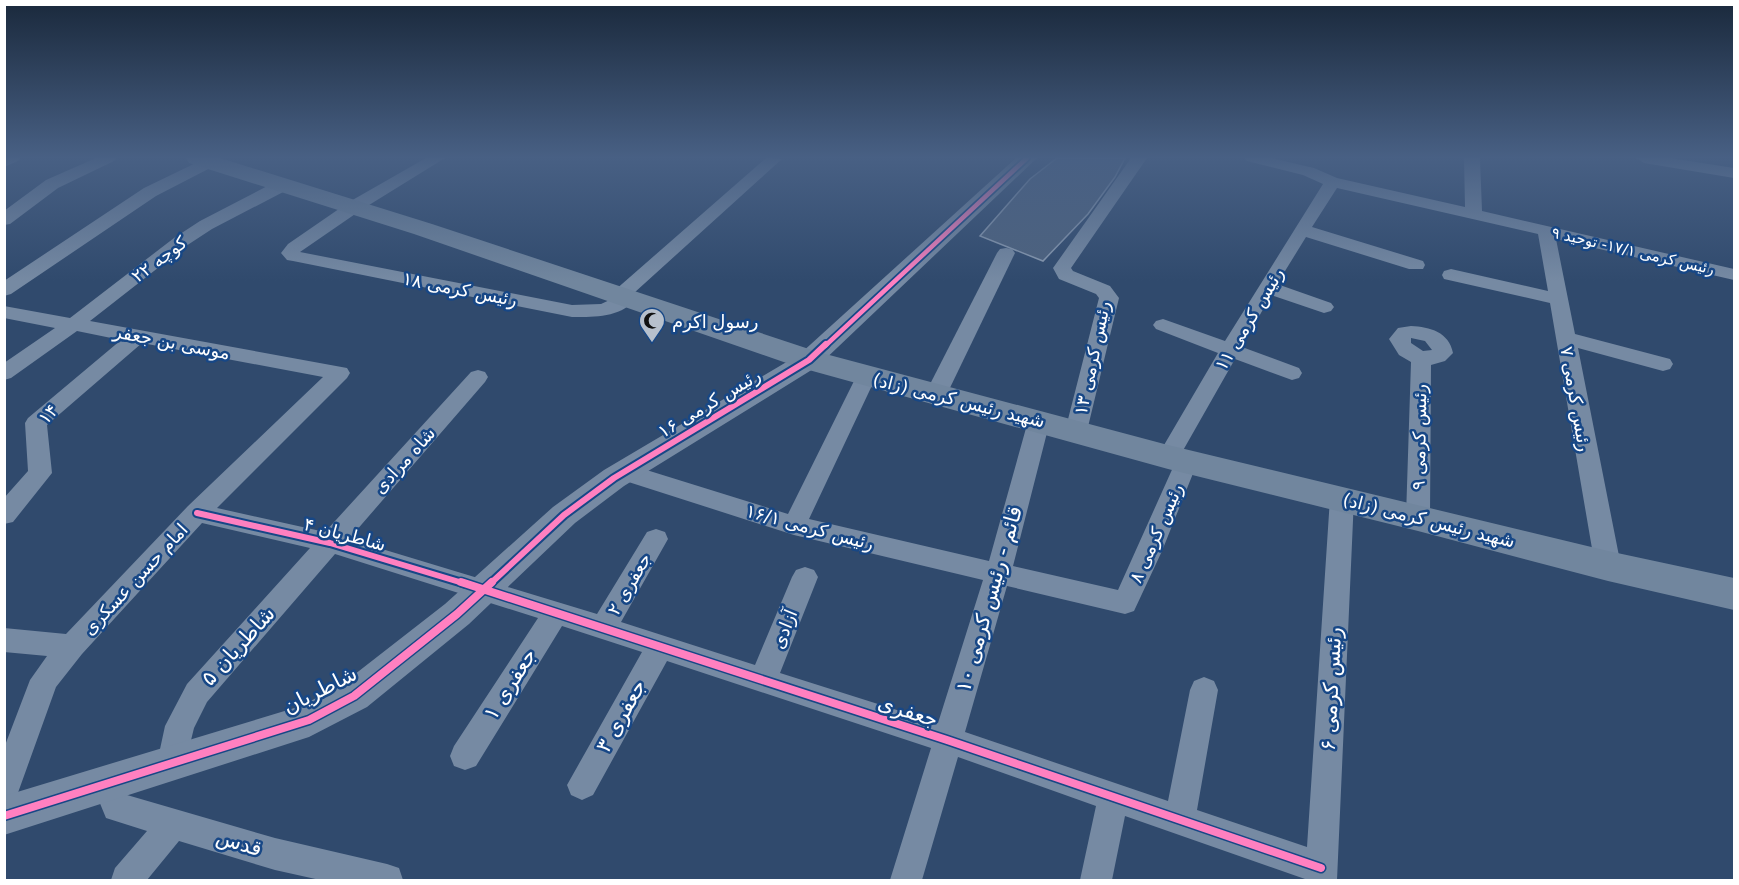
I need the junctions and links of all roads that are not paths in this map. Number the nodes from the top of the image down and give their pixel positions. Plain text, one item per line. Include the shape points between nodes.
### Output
1 (32, 199) edge
2 (139, 199) edge
3 (255, 199) edge
4 (330, 199) edge
5 (366, 199) edge
6 (730, 199) edge
7 (982, 199) edge
8 (1110, 199) edge
9 (1321, 199) edge
10 (1409, 199) edge
11 (1473, 199) edge
12 (355, 206) junction
13 (1474, 214) junction
14 (4, 220) edge
15 (1302, 230) junction
16 (1546, 231) junction
17 (1006, 253) dead end
18 (1416, 265) dead end
19 (1734, 274) edge
20 (1451, 275) dead end
21 (1266, 287) junction
22 (4, 290) edge
23 (624, 296) junction
24 (1558, 299) junction
25 (1324, 307) dead end
26 (4, 312) edge
27 (74, 324) junction
28 (1163, 325) dead end
29 (138, 336) junction
30 (1565, 338) junction
31 (1229, 351) junction
32 (1421, 358) dead end
33 (808, 360) junction
34 (1663, 364) dead end
35 (4, 373) edge
36 (1292, 373) dead end
37 (340, 374) joint
38 (478, 376) dead end
39 (866, 377) junction
40 (936, 394) junction
41 (1039, 421) junction
42 (1076, 431) junction
43 (1177, 459) junction
44 (624, 471) junction
45 (1342, 498) junction
46 (197, 513) junction
47 (4, 515) edge
48 (1418, 517) junction
49 (794, 525) junction
50 (656, 539) dead end
51 (330, 543) junction
52 (1608, 566) junction
53 (998, 573) junction
54 (805, 577) dead end
55 (484, 589) junction
56 (1734, 594) edge
57 (1125, 603) joint
58 (556, 613) junction
59 (603, 628) junction
60 (4, 640) edge
61 (72, 646) junction
62 (660, 647) junction
63 (763, 680) junction
64 (1204, 690) dead end
65 (947, 741) junction
66 (465, 756) dead end
67 (172, 763) junction
68 (107, 784) junction
69 (582, 785) dead end
70 (4, 790) edge
71 (1113, 797) junction
72 (4, 816) edge
73 (1180, 820) junction
74 (174, 823) junction
75 (1321, 874) edge
76 (371, 879) edge
77 (127, 880) edge
78 (906, 880) edge
79 (1096, 880) edge

1 - 14 street
2 - 22 street
3 - 27 street, کوچه ۲۲ via 180,242
4 - 12 main road, شهید رئیس کرمی (زاد)
5 - 12 street
6 - 23 street, رئیس کرمی ۱۸
7 - 33 street, رئیس کرمی ۱۶
8 - 42 street, رئیس کرمی ۱۳ via 1062,268 1066,275 1103,290 1108,298
9 - 15 street, رئیس کرمی ۱۱
10 - 13 street, رئیس کرمی ۱۷/۱- توحید ۹
11 - 13 street
12 - 23 main road, شهید رئیس کرمی (زاد)
12 - 23 street, رئیس کرمی ۱۸ via 290,253 292,256 572,311 605,311 616,307
13 - 16 street, رئیس کرمی ۱۷/۱- توحید ۹
15 - 18 street
15 - 21 street, رئیس کرمی ۱۱
16 - 19 street, رئیس کرمی ۱۷/۱- توحید ۹
16 - 24 street, رئیس کرمی ۷
17 - 40 street
20 - 24 street
21 - 25 street
21 - 31 street, رئیس کرمی ۱۱
23 - 33 main road, شهید رئیس کرمی (زاد)
24 - 30 street, رئیس کرمی ۷
26 - 27 street, موسی بن جعفر
27 - 29 street, موسی بن جعفر
27 - 35 street, کوچه ۲۲
28 - 31 street
29 - 37 street, موسی بن جعفر
29 - 47 street, ۱۴ via 36,423 40,473
30 - 34 street
30 - 52 street, رئیس کرمی ۷
31 - 36 street
31 - 43 street, رئیس کرمی ۱۱
32 - 48 street, رئیس کرمی ۹
33 - 39 main road, شهید رئیس کرمی (زاد)
33 - 44 street, رئیس کرمی ۱۶
37 - 46 street, امام حسن عسکری
38 - 51 street, شاه مرادی
39 - 40 main road, شهید رئیس کرمی (زاد)
39 - 49 street
40 - 41 main road, شهید رئیس کرمی (زاد)
41 - 42 main road, شهید رئیس کرمی (زاد)
41 - 53 street, قائم - رئیس کرمی ۱۰
42 - 43 main road, شهید رئیس کرمی (زاد)
43 - 45 main road, شهید رئیس کرمی (زاد)
43 - 57 street, رئیس کرمی ۸ via 1150,551
44 - 49 street, رئیس کرمی ۱۶/۱
44 - 55 street, شاطریان via 564,515
45 - 48 main road, شهید رئیس کرمی (زاد)
45 - 75 street, رئیس کرمی ۶
46 - 51 street, شاطریان ۴
46 - 61 street, امام حسن عسکری
48 - 52 main road, شهید رئیس کرمی (زاد)
49 - 53 street, رئیس کرمی ۱۶/۱
50 - 59 street, جعفری ۲
51 - 55 street, شاطریان ۴
51 - 67 street, شاطریان ۵ via 196,693 180,726
52 - 56 main road, شهید رئیس کرمی (زاد)
53 - 57 street, رئیس کرمی ۱۶/۱
53 - 65 street, قائم - رئیس کرمی ۱۰
54 - 63 street, آزادی
55 - 58 street, جعفری
55 - 67 street, شاطریان via 354,696 309,720
58 - 59 street, جعفری
58 - 66 street, جعفری ۱
59 - 62 street, جعفری
60 - 61 street
61 - 70 street, امام حسن عسکری via 44,680
62 - 63 street, جعفری
62 - 69 street, جعفری ۳
63 - 65 street, جعفری
64 - 73 street
65 - 71 street, جعفری
65 - 78 street, قائم - رئیس کرمی ۱۰
67 - 68 street, شاطریان
68 - 72 street, شاطریان
68 - 74 street, قدس via 117,807
71 - 73 street, جعفری
71 - 79 street
73 - 75 street, جعفری
74 - 76 street, قدس
74 - 77 street

